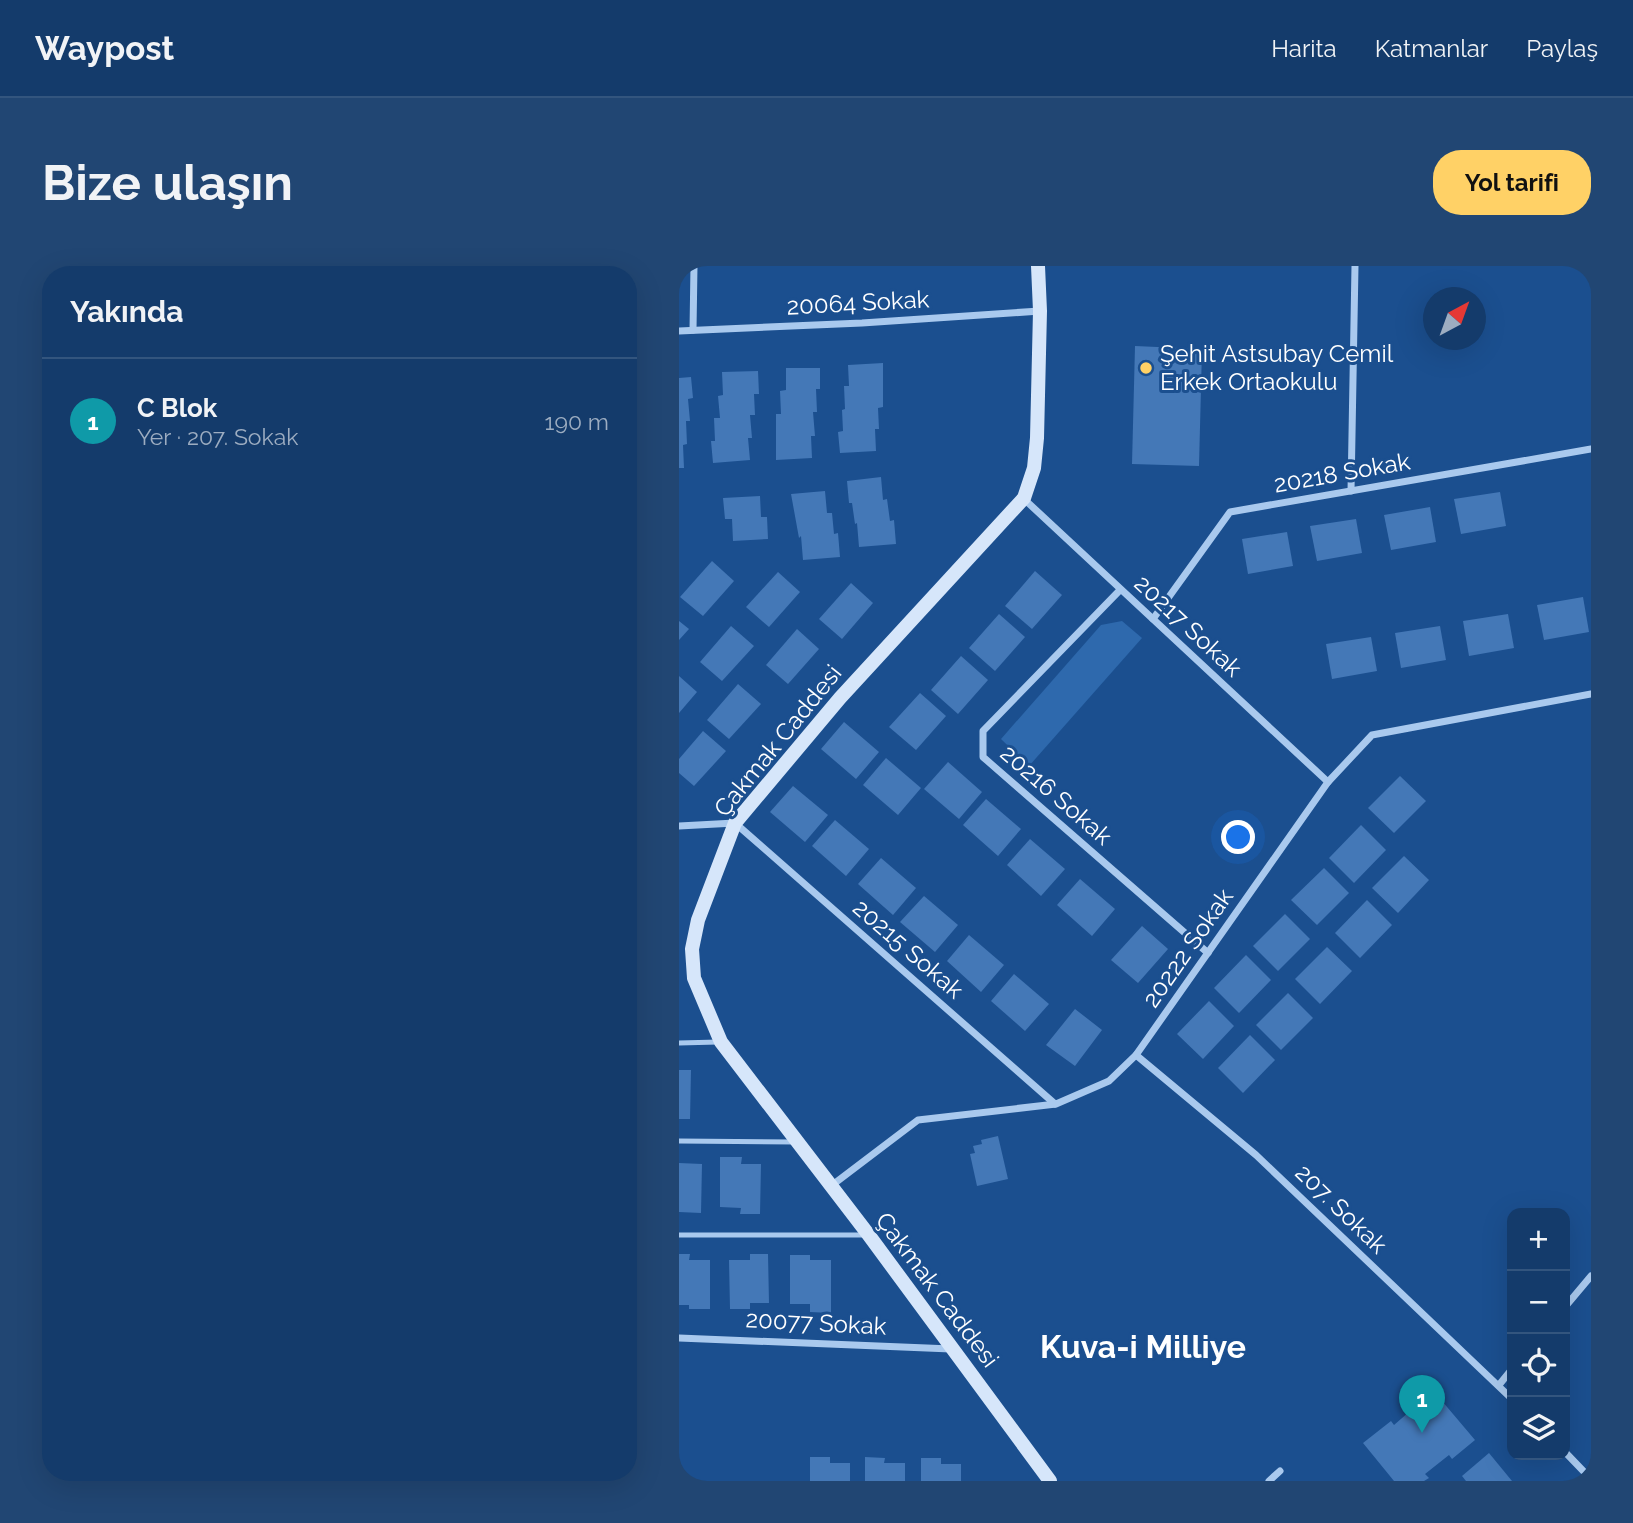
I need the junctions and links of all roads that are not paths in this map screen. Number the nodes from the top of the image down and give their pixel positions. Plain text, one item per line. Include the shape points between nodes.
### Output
1 (694, 266) edge
2 (1038, 266) edge
3 (1355, 266) edge
4 (1040, 311) junction
5 (693, 330) junction
6 (679, 331) edge
7 (1591, 449) edge
8 (1351, 491) junction
9 (1024, 498) junction
10 (1120, 590) junction
11 (1153, 620) junction
12 (1591, 694) edge
13 (1328, 782) junction
14 (735, 823) junction
15 (679, 826) edge
16 (1208, 953) junction
17 (720, 1042) junction
18 (679, 1043) edge
19 (1136, 1055) junction
20 (1056, 1104) junction
21 (679, 1141) edge
22 (798, 1143) junction
23 (831, 1186) junction
24 (867, 1234) junction
25 (679, 1235) edge
26 (1591, 1276) edge
27 (1570, 1301) edge
28 (679, 1338) edge
29 (952, 1349) junction
30 (1507, 1375) edge
31 (1499, 1385) junction
32 (1510, 1397) edge
33 (1570, 1457) edge
34 (1280, 1471) dead end
35 (1591, 1479) edge
36 (1050, 1481) edge
37 (1269, 1481) edge

1 - 5 street
2 - 4 main road, Çakmak Caddesi
3 - 8 street
4 - 5 street, 20064 Sokak
4 - 9 main road, Çakmak Caddesi via 1037,438
5 - 6 street, 20064 Sokak
7 - 8 street, 20218 Sokak
8 - 11 street, 20218 Sokak via 1230,512
9 - 10 street, 20217 Sokak
9 - 14 main road, Çakmak Caddesi via 840,698
10 - 11 street, 20217 Sokak
10 - 16 street, 20216 Sokak via 983,731 983,757
11 - 13 street, 20217 Sokak
12 - 13 street, 20222 Sokak via 1372,736
13 - 16 street, 20222 Sokak
14 - 15 street
14 - 17 main road, Çakmak Caddesi via 698,920 692,950 694,978
14 - 20 street, 20215 Sokak
16 - 19 street, 20222 Sokak
17 - 18 lane
17 - 22 main road, Çakmak Caddesi
19 - 20 street, 20222 Sokak via 1109,1081
19 - 31 street, 207. Sokak via 1256,1155
20 - 23 street, 20222 Sokak via 918,1120
21 - 22 lane
22 - 23 main road, Çakmak Caddesi
23 - 24 main road, Çakmak Caddesi
24 - 25 lane
24 - 29 main road, Çakmak Caddesi
26 - 27 street
28 - 29 street, 20077 Sokak
29 - 36 main road, Çakmak Caddesi
30 - 31 street
31 - 32 street, 207. Sokak
33 - 35 street
34 - 37 street

